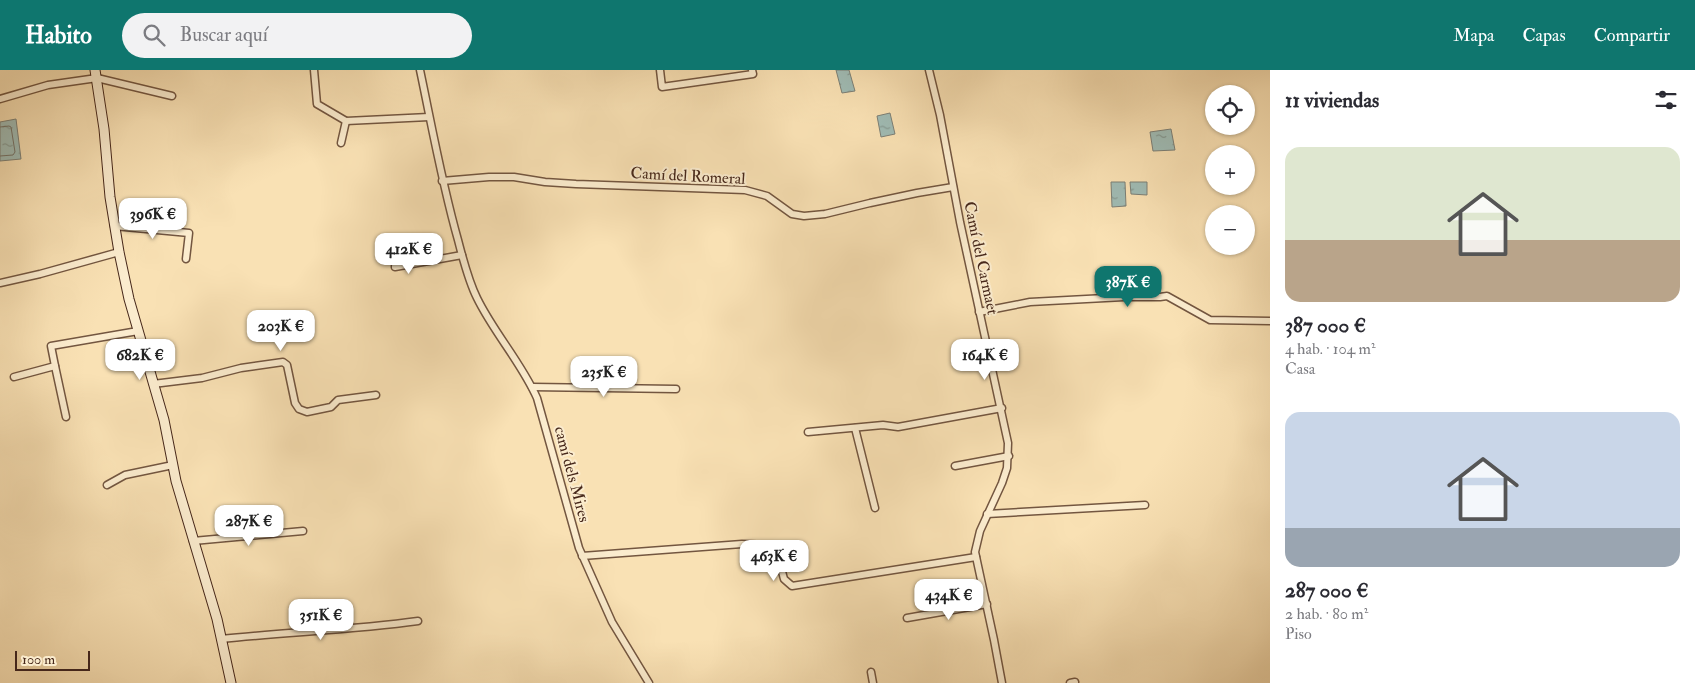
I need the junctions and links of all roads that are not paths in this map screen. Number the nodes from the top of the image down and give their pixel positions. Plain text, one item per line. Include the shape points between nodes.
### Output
1 (314, 70) edge
2 (420, 70) edge
3 (660, 70) edge
4 (752, 70) edge
5 (929, 70) edge
6 (96, 74) edge
7 (172, 96) dead end
8 (0, 99) edge
9 (429, 118) junction
10 (346, 121) junction
11 (341, 143) dead end
12 (442, 181) junction
13 (953, 187) junction
14 (114, 226) junction
15 (397, 243) dead end
16 (119, 252) junction
17 (462, 255) junction
18 (186, 259) dead end
19 (0, 283) edge
20 (979, 312) junction
21 (1270, 321) edge
22 (138, 331) junction
23 (55, 366) junction
24 (14, 377) dead end
25 (154, 384) junction
26 (532, 386) junction
27 (676, 389) dead end
28 (376, 395) dead end
29 (1002, 408) junction
30 (66, 417) dead end
31 (855, 428) junction
32 (808, 432) dead end
33 (1009, 456) junction
34 (173, 465) junction
35 (955, 466) dead end
36 (106, 485) dead end
37 (1145, 505) dead end
38 (875, 508) dead end
39 (987, 514) junction
40 (303, 531) dead end
41 (193, 541) junction
42 (582, 556) junction
43 (976, 557) junction
44 (987, 604) junction
45 (907, 618) dead end
46 (418, 621) dead end
47 (221, 639) junction
48 (871, 672) dead end
49 (231, 683) edge
50 (649, 683) edge
51 (873, 683) edge
52 (1002, 683) edge

1 - 10 street via 317,104
2 - 9 street, camí dels Mires
3 - 4 street via 662,87 753,74
5 - 13 street, Camí del Carmaet
6 - 7 street
6 - 8 street
6 - 14 main road
9 - 10 street
9 - 12 street, camí dels Mires
10 - 11 street
12 - 13 street, Camí del Romeral via 514,177 576,184 745,190 767,196 792,214 804,216
12 - 17 street, camí dels Mires
13 - 20 street, Camí del Carmaet
14 - 16 main road
14 - 18 street via 190,233
15 - 17 street via 395,267
16 - 19 street
16 - 22 main road
17 - 26 street, camí dels Mires via 477,297
20 - 21 street via 1030,302 1166,296 1210,320
20 - 29 street, Camí del Carmaet
22 - 23 street via 51,346
22 - 25 main road
23 - 24 street
23 - 30 street
25 - 28 street via 283,362 287,365 295,403 307,412 331,407 338,400
25 - 34 main road
26 - 27 street
26 - 42 street, camí dels Mires via 542,410
29 - 31 street via 898,427
29 - 33 street, Camí del Carmaet
31 - 32 street
31 - 38 street
33 - 35 street
33 - 39 street, Camí del Carmaet via 1008,468
34 - 36 street via 125,475
34 - 41 main road
37 - 39 street
39 - 43 street, Camí del Carmaet via 980,531
40 - 41 street
41 - 47 main road
42 - 43 street via 742,544 775,545 784,579 792,586
42 - 50 street, camí dels Mires via 612,622
43 - 44 street, Camí del Carmaet
44 - 45 street
44 - 52 street, Camí del Carmaet
46 - 47 street
47 - 49 main road
48 - 51 street

